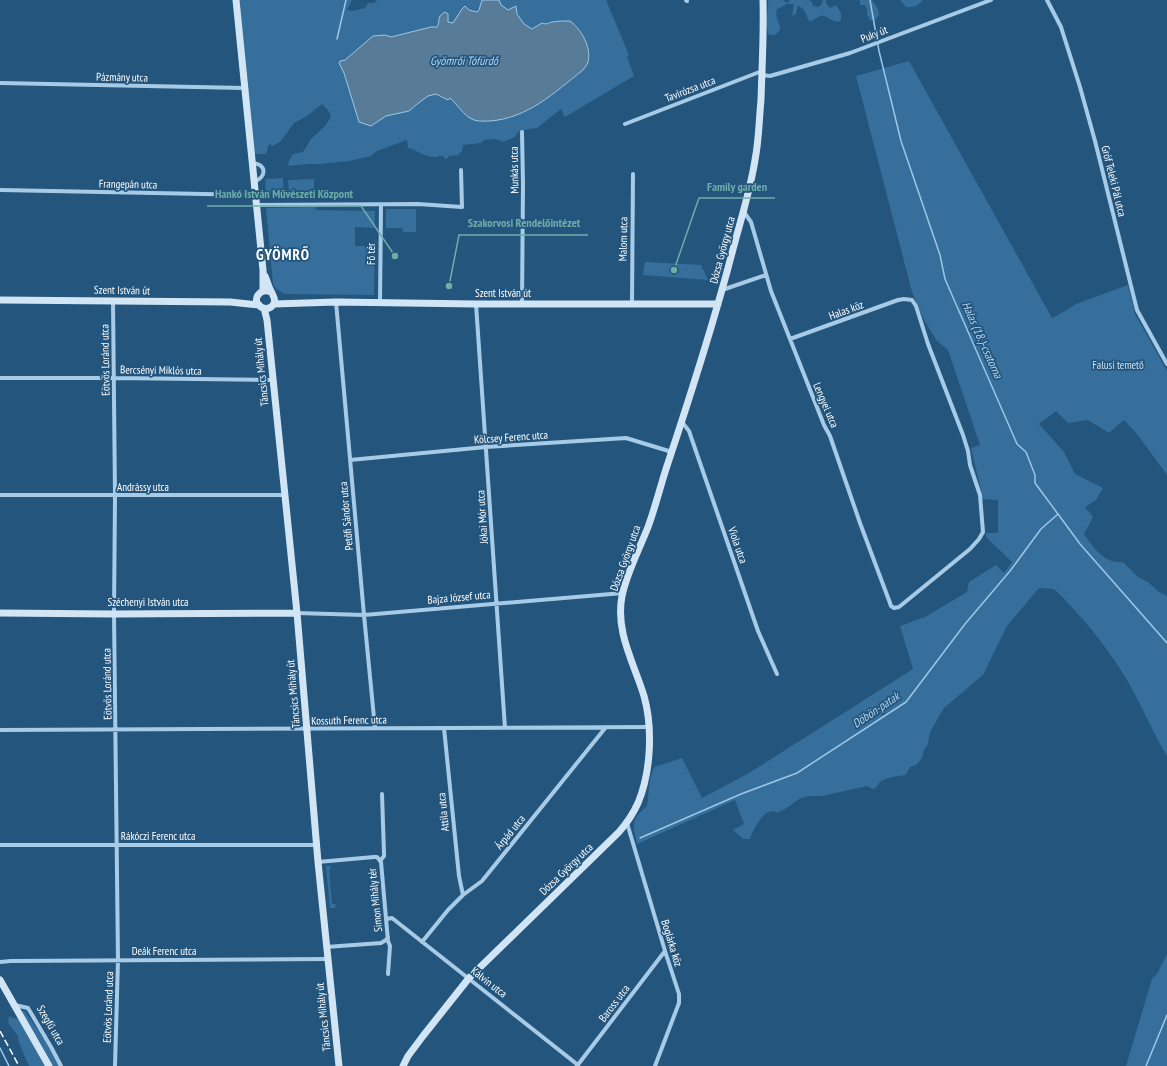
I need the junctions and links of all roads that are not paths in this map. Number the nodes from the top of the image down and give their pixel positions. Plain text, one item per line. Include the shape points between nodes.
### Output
1 (236, 0) edge
2 (763, 0) edge
3 (990, 0) edge
4 (1047, 0) edge
5 (762, 73) junction
6 (0, 83) edge
7 (244, 88) junction
8 (625, 124) dead end
9 (522, 132) dead end
10 (252, 163) junction
11 (461, 170) dead end
12 (633, 174) dead end
13 (254, 182) junction
14 (0, 190) edge
15 (255, 195) junction
16 (256, 204) junction
17 (381, 204) junction
18 (744, 211) junction
19 (263, 272) junction
20 (766, 275) junction
21 (722, 290) junction
22 (263, 291) junction
23 (257, 297) junction
24 (0, 300) edge
25 (113, 301) junction
26 (269, 302) junction
27 (336, 302) junction
28 (243, 303) junction
29 (380, 303) junction
30 (476, 304) junction
31 (522, 304) junction
32 (632, 304) junction
33 (718, 304) junction
34 (790, 339) junction
35 (1167, 364) edge
36 (0, 378) edge
37 (114, 378) junction
38 (274, 380) junction
39 (681, 422) junction
40 (486, 447) junction
41 (672, 452) junction
42 (350, 460) junction
43 (0, 495) edge
44 (285, 495) junction
45 (115, 496) junction
46 (623, 593) junction
47 (497, 603) junction
48 (891, 606) joint
49 (0, 613) edge
50 (297, 613) junction
51 (114, 614) junction
52 (364, 615) junction
53 (777, 674) dead end
54 (649, 727) junction
55 (375, 728) junction
56 (444, 728) junction
57 (505, 728) junction
58 (606, 728) junction
59 (307, 729) junction
60 (0, 730) edge
61 (116, 730) junction
62 (382, 794) dead end
63 (627, 822) junction
64 (0, 845) edge
65 (117, 845) junction
66 (317, 845) junction
67 (380, 861) junction
68 (318, 862) junction
69 (463, 895) junction
70 (386, 919) junction
71 (388, 936) junction
72 (422, 942) junction
73 (326, 948) junction
74 (665, 951) junction
75 (327, 959) junction
76 (118, 960) junction
77 (0, 962) edge
78 (388, 974) dead end
79 (469, 978) junction
80 (0, 980) edge
81 (15, 1005) junction
82 (578, 1065) edge
83 (49, 1066) edge
84 (61, 1066) edge
85 (115, 1066) edge
86 (339, 1066) edge
87 (403, 1066) edge
88 (655, 1066) edge

1 - 7 street, Táncsics Mihály út
2 - 5 street, Dózsa György utca
3 - 5 street, Puky út via 850,53 770,76
4 - 35 street, Gróf Teleki Pál utca via 1061,27 1080,87 1137,310
5 - 8 street, Tavirózsa utca
5 - 18 street, Dózsa György utca via 759,134
6 - 7 street, Pázmány utca
7 - 10 street, Táncsics Mihály út
9 - 31 street, Munkás utca
10 - 13 street, Táncsics Mihály út
10 - 13 street via 259,164 264,171 260,180
11 - 17 street via 462,207
12 - 32 street, Malom utca
13 - 15 street, Táncsics Mihály út
14 - 15 street, Frangepán utca
15 - 16 street, Táncsics Mihály út
16 - 17 street
16 - 19 street, Táncsics Mihály út
17 - 29 street, Fő tér
18 - 20 street, Lengyel utca via 751,222
18 - 21 street, Dózsa György utca
19 - 22 street, Táncsics Mihály út
19 - 26 street, Táncsics Mihály út
20 - 21 street
20 - 34 street, Lengyel utca
21 - 33 street, Dózsa György utca
22 - 23 street
22 - 26 street via 267,290
23 - 26 street via 257,301
23 - 28 street, Szent István út
24 - 25 street, Szent István út
25 - 28 street, Szent István út
25 - 37 street, Eötvös Loránd utca
26 - 27 street, Szent István út
26 - 28 street, Szent István út
26 - 38 street, Táncsics Mihály út via 267,320
27 - 29 street, Szent István út
27 - 42 street, Petőfi Sándor utca
29 - 30 street, Szent István út
30 - 31 street, Szent István út
30 - 40 street, Jókai Mór utca
31 - 32 street, Szent István út
32 - 33 street, Szent István út
33 - 39 street, Dózsa György utca
34 - 48 street, Lengyel utca via 830,436
34 - 48 street, Halas köz via 898,300 912,300 916,306 968,451 980,495 983,532 970,549 906,603 899,608
36 - 37 street, Bercsényi Miklós utca
37 - 38 street, Bercsényi Miklós utca
37 - 45 street, Eötvös Loránd utca
38 - 44 street, Táncsics Mihály út
39 - 41 street, Dózsa György utca
39 - 53 street, Viola utca via 689,431 758,631
40 - 41 street, Kölcsey Ferenc utca via 626,438
40 - 42 street, Kölcsey Ferenc utca
40 - 47 street, Jókai Mór utca
41 - 46 street, Dózsa György utca
42 - 52 street, Petőfi Sándor utca
43 - 45 street, Andrássy utca
44 - 45 street, Andrássy utca
44 - 50 street, Táncsics Mihály út
45 - 51 street, Eötvös Loránd utca
46 - 47 street, Bajza József utca
46 - 54 street, Dózsa György utca via 621,628 644,696
47 - 52 street, Bajza József utca
47 - 57 street, Jókai Mór utca
49 - 51 street, Széchenyi István utca
50 - 51 street, Széchenyi István utca
50 - 52 street, Bajza József utca
50 - 59 street, Táncsics Mihály út
51 - 61 street, Eötvös Loránd utca
52 - 55 street, Petőfi Sándor utca
54 - 58 street, Kossuth Ferenc utca
54 - 63 street, Dózsa György utca via 648,761 642,793
55 - 56 street, Kossuth Ferenc utca
55 - 59 street, Kossuth Ferenc utca
56 - 57 street, Kossuth Ferenc utca
56 - 69 street, Attila utca
57 - 58 street, Kossuth Ferenc utca
58 - 69 street, Árpád utca via 482,881
59 - 61 street, Kossuth Ferenc utca
59 - 66 street, Táncsics Mihály út
60 - 61 street, Kossuth Ferenc utca
61 - 65 street, Eötvös Loránd utca
62 - 67 street, Simon Mihály tér via 384,856
63 - 74 street, Boglárka köz
63 - 79 street, Dózsa György utca
64 - 65 street, Rákóczi Ferenc utca
65 - 66 street, Rákóczi Ferenc utca
65 - 76 street, Eötvös Loránd utca
66 - 68 street, Táncsics Mihály út
67 - 68 street, Simon Mihály tér via 374,857
67 - 70 street, Simon Mihály tér
68 - 73 street, Táncsics Mihály út
69 - 72 street, Árpád utca
70 - 71 street, Simon Mihály tér
70 - 72 street, Kálvin utca via 392,918
71 - 73 street, Simon Mihály tér via 381,943
71 - 78 street, Simon Mihály tér
72 - 79 street, Kálvin utca
73 - 75 street, Táncsics Mihály út
74 - 82 street, Baross utca
74 - 88 street, Boglárka köz via 679,994 679,1003
75 - 76 street, Deák Ferenc utca
75 - 86 street, Táncsics Mihály út
76 - 77 street, Deák Ferenc utca
76 - 85 street, Eötvös Loránd utca
79 - 82 street, Kálvin utca
79 - 87 street, Dózsa György utca via 422,1036
80 - 81 street, Szegfű utca
81 - 83 street, Szegfű utca
81 - 84 street, Szegfű utca via 28,1008

